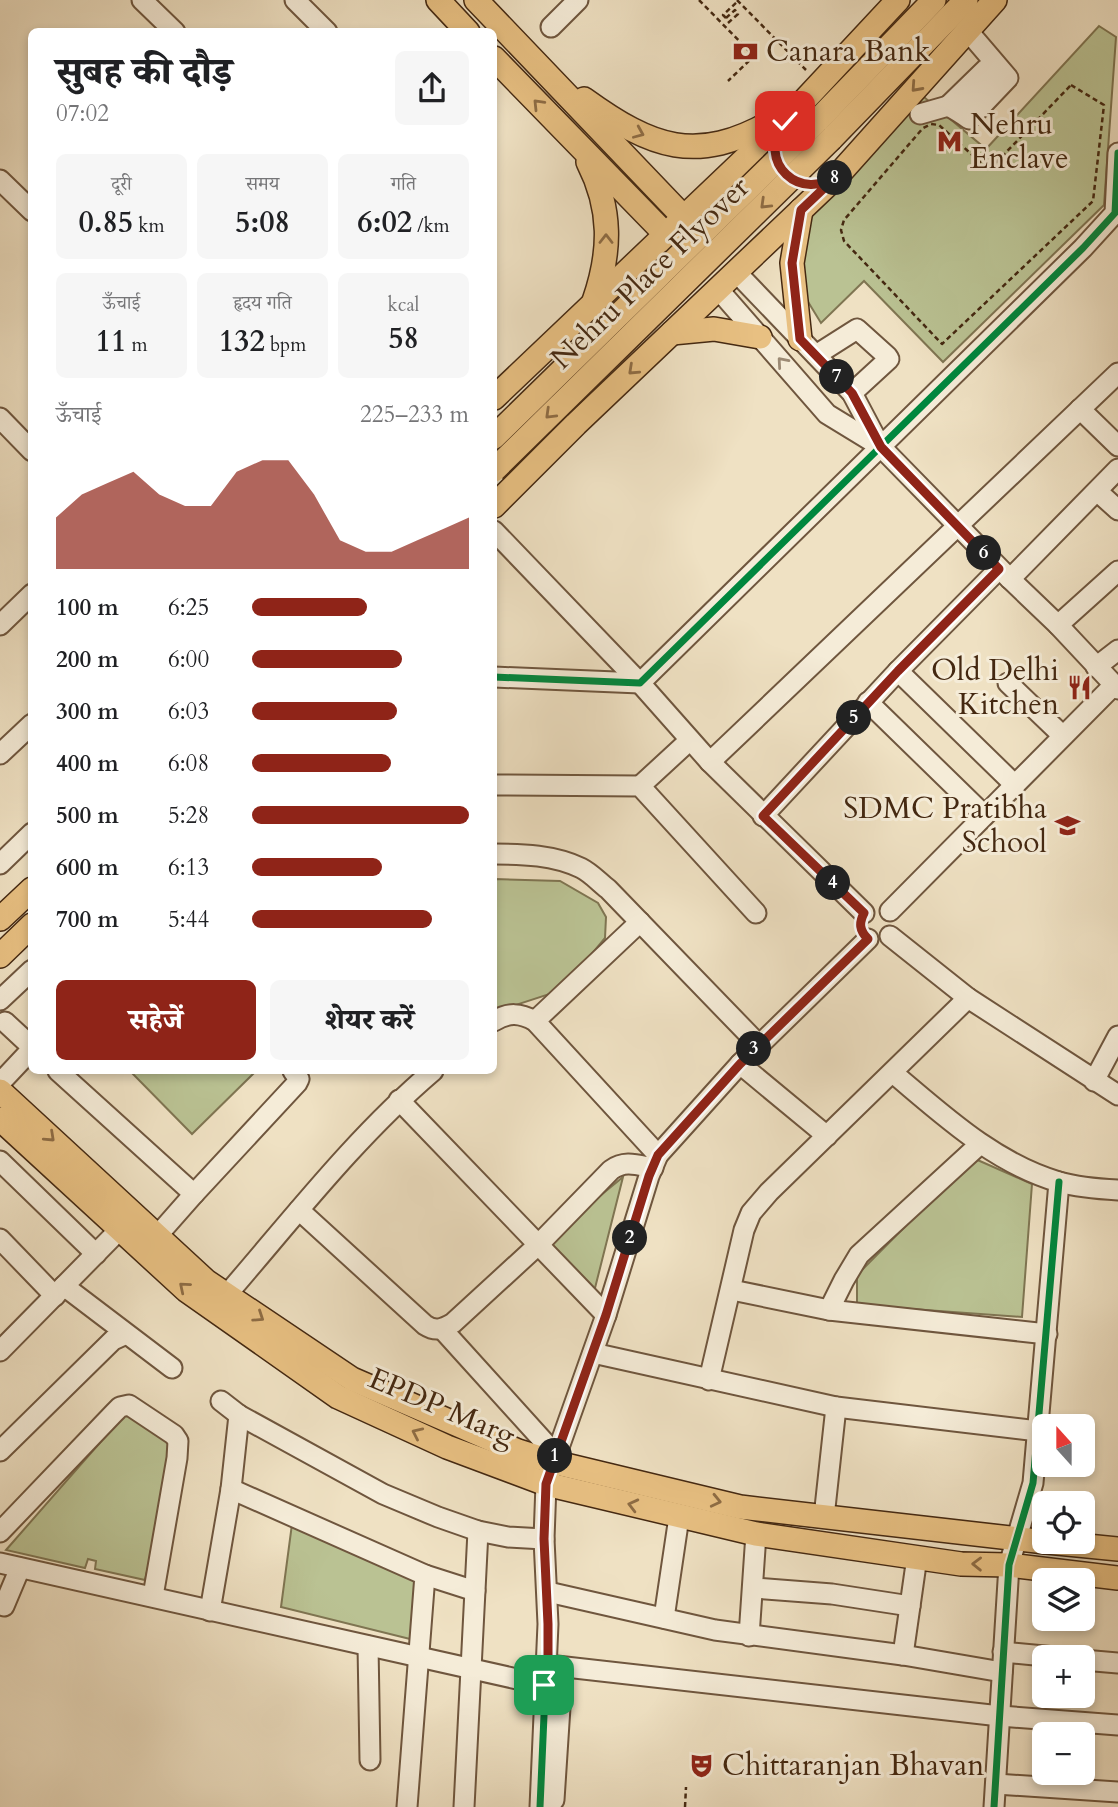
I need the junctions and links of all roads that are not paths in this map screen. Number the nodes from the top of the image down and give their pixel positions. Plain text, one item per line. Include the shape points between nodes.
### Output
1 (142, 0) edge
2 (295, 0) edge
3 (438, 0) edge
4 (476, 0) edge
5 (578, 0) edge
6 (898, 0) edge
7 (934, 0) edge
8 (966, 0) edge
9 (995, 0) edge
10 (551, 27) dead end
11 (171, 28) edge
12 (323, 28) edge
13 (464, 28) edge
14 (967, 30) junction
15 (497, 61) edge
16 (541, 68) junction
17 (992, 76) dead end
18 (956, 111) junction
19 (791, 114) junction
20 (920, 114) dead end
21 (582, 150) junction
22 (1118, 153) edge
23 (840, 173) junction
24 (0, 180) edge
25 (28, 203) edge
26 (801, 210) junction
27 (1117, 214) edge
28 (684, 217) junction
29 (666, 235) junction
30 (736, 272) junction
31 (718, 289) junction
32 (593, 305) junction
33 (672, 333) junction
34 (760, 337) junction
35 (808, 347) junction
36 (527, 366) junction
37 (1118, 373) edge
38 (852, 393) junction
39 (497, 395) edge
40 (1080, 408) junction
41 (0, 418) edge
42 (576, 424) junction
43 (497, 434) edge
44 (1118, 446) edge
45 (28, 447) edge
46 (881, 447) junction
47 (497, 467) edge
48 (1118, 469) edge
49 (1097, 491) junction
50 (497, 503) edge
51 (1118, 510) edge
52 (957, 526) junction
53 (497, 534) edge
54 (1118, 571) edge
55 (1004, 574) junction
56 (28, 598) edge
57 (0, 624) edge
58 (1058, 625) junction
59 (1118, 650) edge
60 (1096, 667) junction
61 (898, 671) junction
62 (497, 677) edge
63 (640, 683) junction
64 (1008, 683) dead end
65 (1116, 687) edge
66 (868, 702) junction
67 (28, 728) edge
68 (1063, 736) junction
69 (690, 740) junction
70 (0, 754) edge
71 (710, 762) junction
72 (497, 785) edge
73 (1015, 785) junction
74 (640, 786) junction
75 (984, 815) junction
76 (763, 816) junction
77 (28, 838) edge
78 (497, 854) edge
79 (0, 864) edge
80 (28, 893) edge
81 (890, 911) junction
82 (756, 913) dead end
83 (864, 913) junction
84 (0, 919) edge
85 (640, 922) junction
86 (28, 929) edge
87 (890, 936) junction
88 (868, 939) junction
89 (0, 956) edge
90 (28, 974) edge
91 (968, 998) junction
92 (0, 1000) edge
93 (497, 1019) edge
94 (535, 1021) junction
95 (5, 1022) dead end
96 (1118, 1036) edge
97 (28, 1042) edge
98 (758, 1044) junction
99 (28, 1047) edge
100 (740, 1064) junction
101 (893, 1073) junction
102 (61, 1074) edge
103 (295, 1074) edge
104 (421, 1074) edge
105 (1094, 1081) junction
106 (0, 1083) edge
107 (0, 1091) edge
108 (1118, 1096) edge
109 (399, 1100) junction
110 (0, 1119) edge
111 (827, 1136) junction
112 (980, 1144) junction
113 (0, 1160) edge
114 (656, 1161) junction
115 (1059, 1182) junction
116 (1118, 1190) edge
117 (194, 1194) junction
118 (299, 1210) junction
119 (128, 1222) junction
120 (157, 1236) junction
121 (0, 1239) edge
122 (538, 1245) junction
123 (96, 1254) junction
124 (732, 1290) junction
125 (59, 1291) junction
126 (220, 1302) junction
127 (830, 1310) junction
128 (606, 1315) junction
129 (442, 1329) junction
130 (126, 1334) junction
131 (1047, 1334) junction
132 (4, 1340) edge
133 (593, 1353) junction
134 (172, 1368) dead end
135 (709, 1380) junction
136 (221, 1401) dead end
137 (836, 1407) junction
138 (1040, 1414) edge
139 (239, 1415) junction
140 (1032, 1430) edge
141 (0, 1451) edge
142 (552, 1467) junction
143 (1034, 1477) edge
144 (231, 1489) junction
145 (679, 1517) junction
146 (824, 1517) junction
147 (478, 1531) junction
148 (0, 1532) edge
149 (756, 1534) junction
150 (544, 1539) junction
151 (1015, 1539) junction
152 (1032, 1541) edge
153 (1095, 1547) edge
154 (1118, 1549) edge
155 (917, 1557) junction
156 (0, 1563) edge
157 (1009, 1565) junction
158 (20, 1568) junction
159 (425, 1575) junction
160 (1118, 1578) edge
161 (754, 1588) junction
162 (475, 1591) junction
163 (548, 1592) junction
164 (153, 1596) junction
165 (4, 1606) dead end
166 (910, 1606) junction
167 (211, 1611) junction
168 (664, 1618) junction
169 (749, 1636) junction
170 (368, 1646) junction
171 (904, 1655) junction
172 (419, 1656) junction
173 (1032, 1659) edge
174 (1095, 1661) edge
175 (1002, 1662) junction
176 (1118, 1664) edge
177 (548, 1665) junction
178 (472, 1670) junction
179 (553, 1688) junction
180 (1000, 1716) junction
181 (1118, 1725) edge
182 (370, 1760) dead end
183 (996, 1784) junction
184 (1118, 1792) edge
185 (547, 1804) edge
186 (407, 1807) edge
187 (464, 1807) edge
188 (994, 1807) edge

1 - 11 street
2 - 12 street
3 - 13 main road
4 - 16 main road
5 - 10 street
6 - 19 main road
7 - 43 main road, Nehru Place Flyover, bridge
8 -> 47 main road, Nehru Place Flyover, bridge
9 - 14 main road
14 - 18 street via 1008,78 970,119
14 -> 23 main road
21 -> 15 main road
16 -> 19 main road via 631,130 670,145 714,145
16 - 28 main road
17 - 18 street
18 - 20 street
19 - 23 main road via 779,128 774,145 778,163 789,177 815,185
19 - 28 main road
21 - 29 main road
32 -> 21 main road via 607,243 605,210 597,179
22 - 27 street
23 - 26 main road
24 - 25 street
26 - 30 main road
26 - 35 main road via 792,263
27 - 46 street
28 - 29 main road
28 - 30 main road
29 - 31 main road
29 - 32 main road
30 - 31 main road
30 - 35 street
31 - 33 main road
31 - 34 street
32 - 36 main road
33 - 34 main road via 714,329
33 -> 42 main road
46 -> 34 street via 827,414
35 - 38 street
35 - 38 street via 857,329 887,356 884,366
36 - 39 main road
36 - 42 main road via 553,357 578,368 588,383 589,401
37 - 40 street
38 - 46 street
40 - 44 street
40 - 52 street
41 - 45 street
42 - 50 main road
46 - 52 street
46 - 63 street
48 - 49 street
49 - 51 street
49 - 55 street
52 - 55 street
52 - 71 street
53 - 63 street
54 - 58 street
55 - 58 street
55 - 61 street
56 - 57 street
58 - 60 street
59 - 60 street
60 - 65 street
61 - 66 street
61 - 73 street
62 - 63 street
63 - 69 street
64 - 68 street
65 - 68 street
66 - 75 street
66 - 76 street
67 - 70 street
68 - 73 street
69 - 71 street
69 - 74 street
71 - 76 street
72 - 74 street
73 - 75 street
74 - 82 street
75 - 81 street
76 - 83 street
77 - 79 street
78 - 85 street via 554,858 583,869
80 - 84 main road
81 - 83 street via 875,907
81 - 87 street via 895,923
83 - 88 street via 860,929
85 - 94 street
85 - 98 street
86 - 89 main road
87 - 88 street
87 - 91 street
88 - 98 street
90 - 92 street
91 - 101 street
91 - 105 street
93 - 94 street via 522,1014
94 - 114 street
95 - 97 street
96 - 105 street
98 - 100 street
99 - 106 street
100 - 111 street
100 - 114 street
101 - 111 street
101 - 112 street
102 - 117 street
103 - 117 street via 297,1083
104 - 109 street
105 - 108 street
107 -> 119 main road, EPDP Marg
109 - 118 street
109 - 122 street
110 - 119 main road, EPDP Marg
111 - 124 street via 751,1213
112 - 115 street
112 - 127 street via 859,1255
113 - 123 street
114 - 122 street via 618,1165
114 - 128 street
115 - 116 street
115 - 131 street
117 - 120 street
118 - 126 street
118 - 129 street via 425,1325
119 - 120 main road, EPDP Marg
119 - 123 street
126 -> 119 main road, EPDP Marg via 186,1290
120 - 126 main road, EPDP Marg via 206,1281
121 - 125 street
122 - 128 street
122 - 129 street
123 - 125 street
124 - 127 street
124 - 135 street
125 - 130 street
125 - 132 street
126 - 142 main road, EPDP Marg via 352,1379
127 - 131 street
128 - 133 street
129 - 142 street
130 - 134 street
130 - 141 street via 113,1340
131 - 138 street
133 - 135 street
133 - 142 street
135 - 137 street
136 - 139 street
137 - 140 street
137 - 146 street
139 - 144 street
139 - 147 street via 383,1494
145 -> 142 main road, EPDP Marg
142 -> 146 main road, EPDP Marg via 740,1507
142 - 150 street
143 - 151 street
144 - 159 street
144 - 167 street
145 - 149 main road, EPDP Marg
145 - 168 street
146 - 151 main road, EPDP Marg
147 - 150 street
147 - 162 street
148 - 164 street via 114,1412 129,1405 178,1441
149 - 155 main road, EPDP Marg
149 - 161 street
150 - 163 street
151 - 152 main road, EPDP Marg
151 - 157 street
153 - 154 main road, EPDP Marg
157 -> 155 main road, EPDP Marg
155 - 166 street
156 - 158 street
157 - 160 main road, EPDP Marg
157 - 175 street
158 - 164 street
158 - 165 street
159 - 162 street
159 - 172 street
161 - 166 street
161 - 169 street
162 - 178 street
163 - 168 street
163 - 177 street
164 - 167 street
166 - 171 street
167 - 170 street
168 - 169 street
169 - 171 street
170 - 172 street
170 - 182 street
171 - 175 street
172 - 178 street
172 - 186 street
173 - 175 street
174 - 176 street
175 - 180 street
177 - 179 street
177 - 180 street
178 - 179 street
178 - 187 street
179 - 185 street
180 - 181 street
180 - 183 street
183 - 184 street
183 - 188 street

